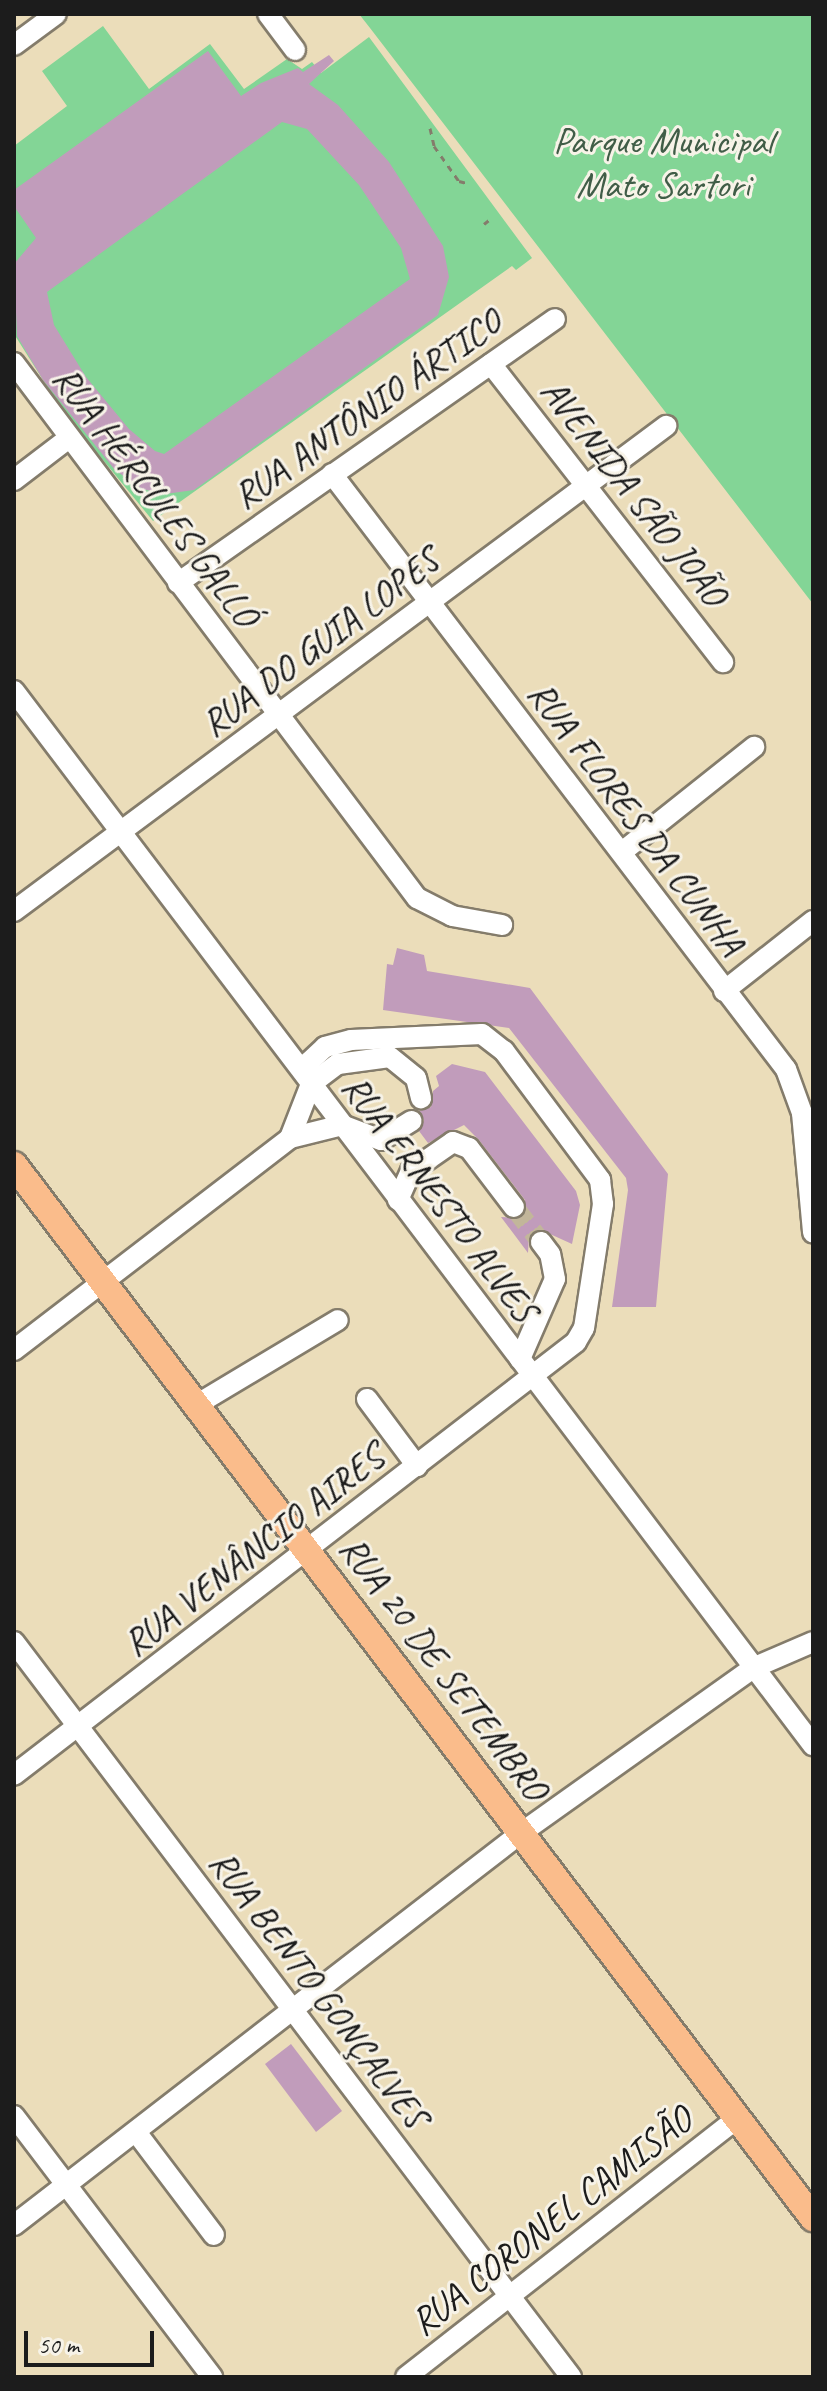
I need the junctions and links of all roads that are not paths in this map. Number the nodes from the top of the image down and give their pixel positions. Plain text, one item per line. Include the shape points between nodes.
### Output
1 (56, 14) edge
2 (268, 14) edge
3 (14, 45) edge
4 (295, 50) dead end
5 (555, 319) dead end
6 (14, 363) edge
7 (491, 364) junction
8 (666, 426) dead end
9 (69, 438) junction
10 (332, 474) junction
11 (14, 480) edge
12 (585, 485) junction
13 (178, 583) junction
14 (430, 603) junction
15 (723, 662) dead end
16 (14, 691) edge
17 (279, 717) junction
18 (754, 747) dead end
19 (119, 832) junction
20 (622, 852) junction
21 (14, 911) edge
22 (813, 921) edge
23 (502, 925) dead end
24 (724, 991) junction
25 (311, 1084) junction
26 (421, 1098) dead end
27 (411, 1121) dead end
28 (342, 1125) junction
29 (290, 1138) junction
30 (14, 1165) edge
31 (398, 1200) junction
32 (514, 1207) tunnel mouth
33 (813, 1232) edge
34 (541, 1242) tunnel mouth
35 (102, 1281) junction
36 (338, 1320) dead end
37 (14, 1350) edge
38 (520, 1359) junction
39 (533, 1378) junction
40 (367, 1399) dead end
41 (196, 1405) junction
42 (417, 1466) junction
43 (307, 1551) junction
44 (14, 1642) edge
45 (813, 1642) edge
46 (755, 1667) junction
47 (78, 1727) junction
48 (813, 1745) edge
49 (14, 1775) edge
50 (521, 1833) junction
51 (293, 2010) junction
52 (14, 2116) edge
53 (737, 2118) junction
54 (136, 2132) junction
55 (67, 2186) junction
56 (813, 2218) edge
57 (14, 2225) edge
58 (214, 2235) dead end
59 (510, 2297) junction
60 (212, 2377) edge
61 (406, 2377) edge
62 (571, 2377) edge

1 - 3 street
2 - 4 street
5 - 7 street, RUA ANTÔNIO ÁRTICO
6 - 9 street, RUA HÉRCULES GALLÓ
7 - 10 street, RUA ANTÔNIO ÁRTICO
7 - 12 street, AVENIDA SÃO JOÃO
8 - 12 street, RUA DO GUIA LOPES
9 - 11 street
9 - 13 street, RUA HÉRCULES GALLÓ
10 - 13 street, RUA ANTÔNIO ÁRTICO
10 - 14 street, RUA FLORES DA CUNHA
12 - 14 street, RUA DO GUIA LOPES
12 - 15 street, AVENIDA SÃO JOÃO
13 - 17 street, RUA HÉRCULES GALLÓ
14 - 17 street, RUA DO GUIA LOPES
14 - 20 street, RUA FLORES DA CUNHA
16 - 19 street, RUA ERNESTO ALVES
17 - 19 street, RUA DO GUIA LOPES
17 - 23 street, RUA HÉRCULES GALLÓ via 417,898 452,916
18 - 20 street
19 - 21 street, RUA DO GUIA LOPES
19 - 25 street, RUA ERNESTO ALVES
20 - 24 street, RUA FLORES DA CUNHA
22 - 24 street
24 - 33 street, RUA FLORES DA CUNHA via 797,1090
25 - 26 street via 338,1064 390,1057 416,1078
25 - 28 street, RUA ERNESTO ALVES
25 - 29 street
25 - 39 street, RUA VENÂNCIO AIRES via 309,1062 325,1047 351,1040 482,1034 504,1051 550,1110 600,1180 603,1204 584,1328 576,1342
27 - 28 street via 381,1140
28 - 29 street
28 - 31 street, RUA ERNESTO ALVES
29 - 35 street
30 - 35 main road, RUA 20 DE SETEMBRO
31 - 32 street via 411,1171 453,1142 469,1148
31 - 38 street, RUA ERNESTO ALVES
34 - 38 street via 550,1254 555,1279
35 - 37 street
35 - 41 main road, RUA 20 DE SETEMBRO
36 - 41 street
38 - 39 street, RUA ERNESTO ALVES
39 - 42 street, RUA VENÂNCIO AIRES
39 - 46 street, RUA ERNESTO ALVES
40 - 42 street
41 - 43 main road, RUA 20 DE SETEMBRO
42 - 43 street, RUA VENÂNCIO AIRES
43 - 47 street, RUA VENÂNCIO AIRES
43 - 50 main road, RUA 20 DE SETEMBRO
44 - 47 street, RUA BENTO GONÇALVES
45 - 46 street
46 - 48 street, RUA ERNESTO ALVES
46 - 50 street
47 - 49 street, RUA VENÂNCIO AIRES
47 - 51 street, RUA BENTO GONÇALVES
50 - 51 street
50 - 53 main road, RUA 20 DE SETEMBRO
51 - 54 street
51 - 59 street, RUA BENTO GONÇALVES
52 - 55 street
53 - 56 main road, RUA 20 DE SETEMBRO
53 - 59 street, RUA CORONEL CAMISÃO
54 - 55 street
54 - 58 street
55 - 57 street
55 - 60 street
59 - 61 street, RUA CORONEL CAMISÃO
59 - 62 street, RUA BENTO GONÇALVES

